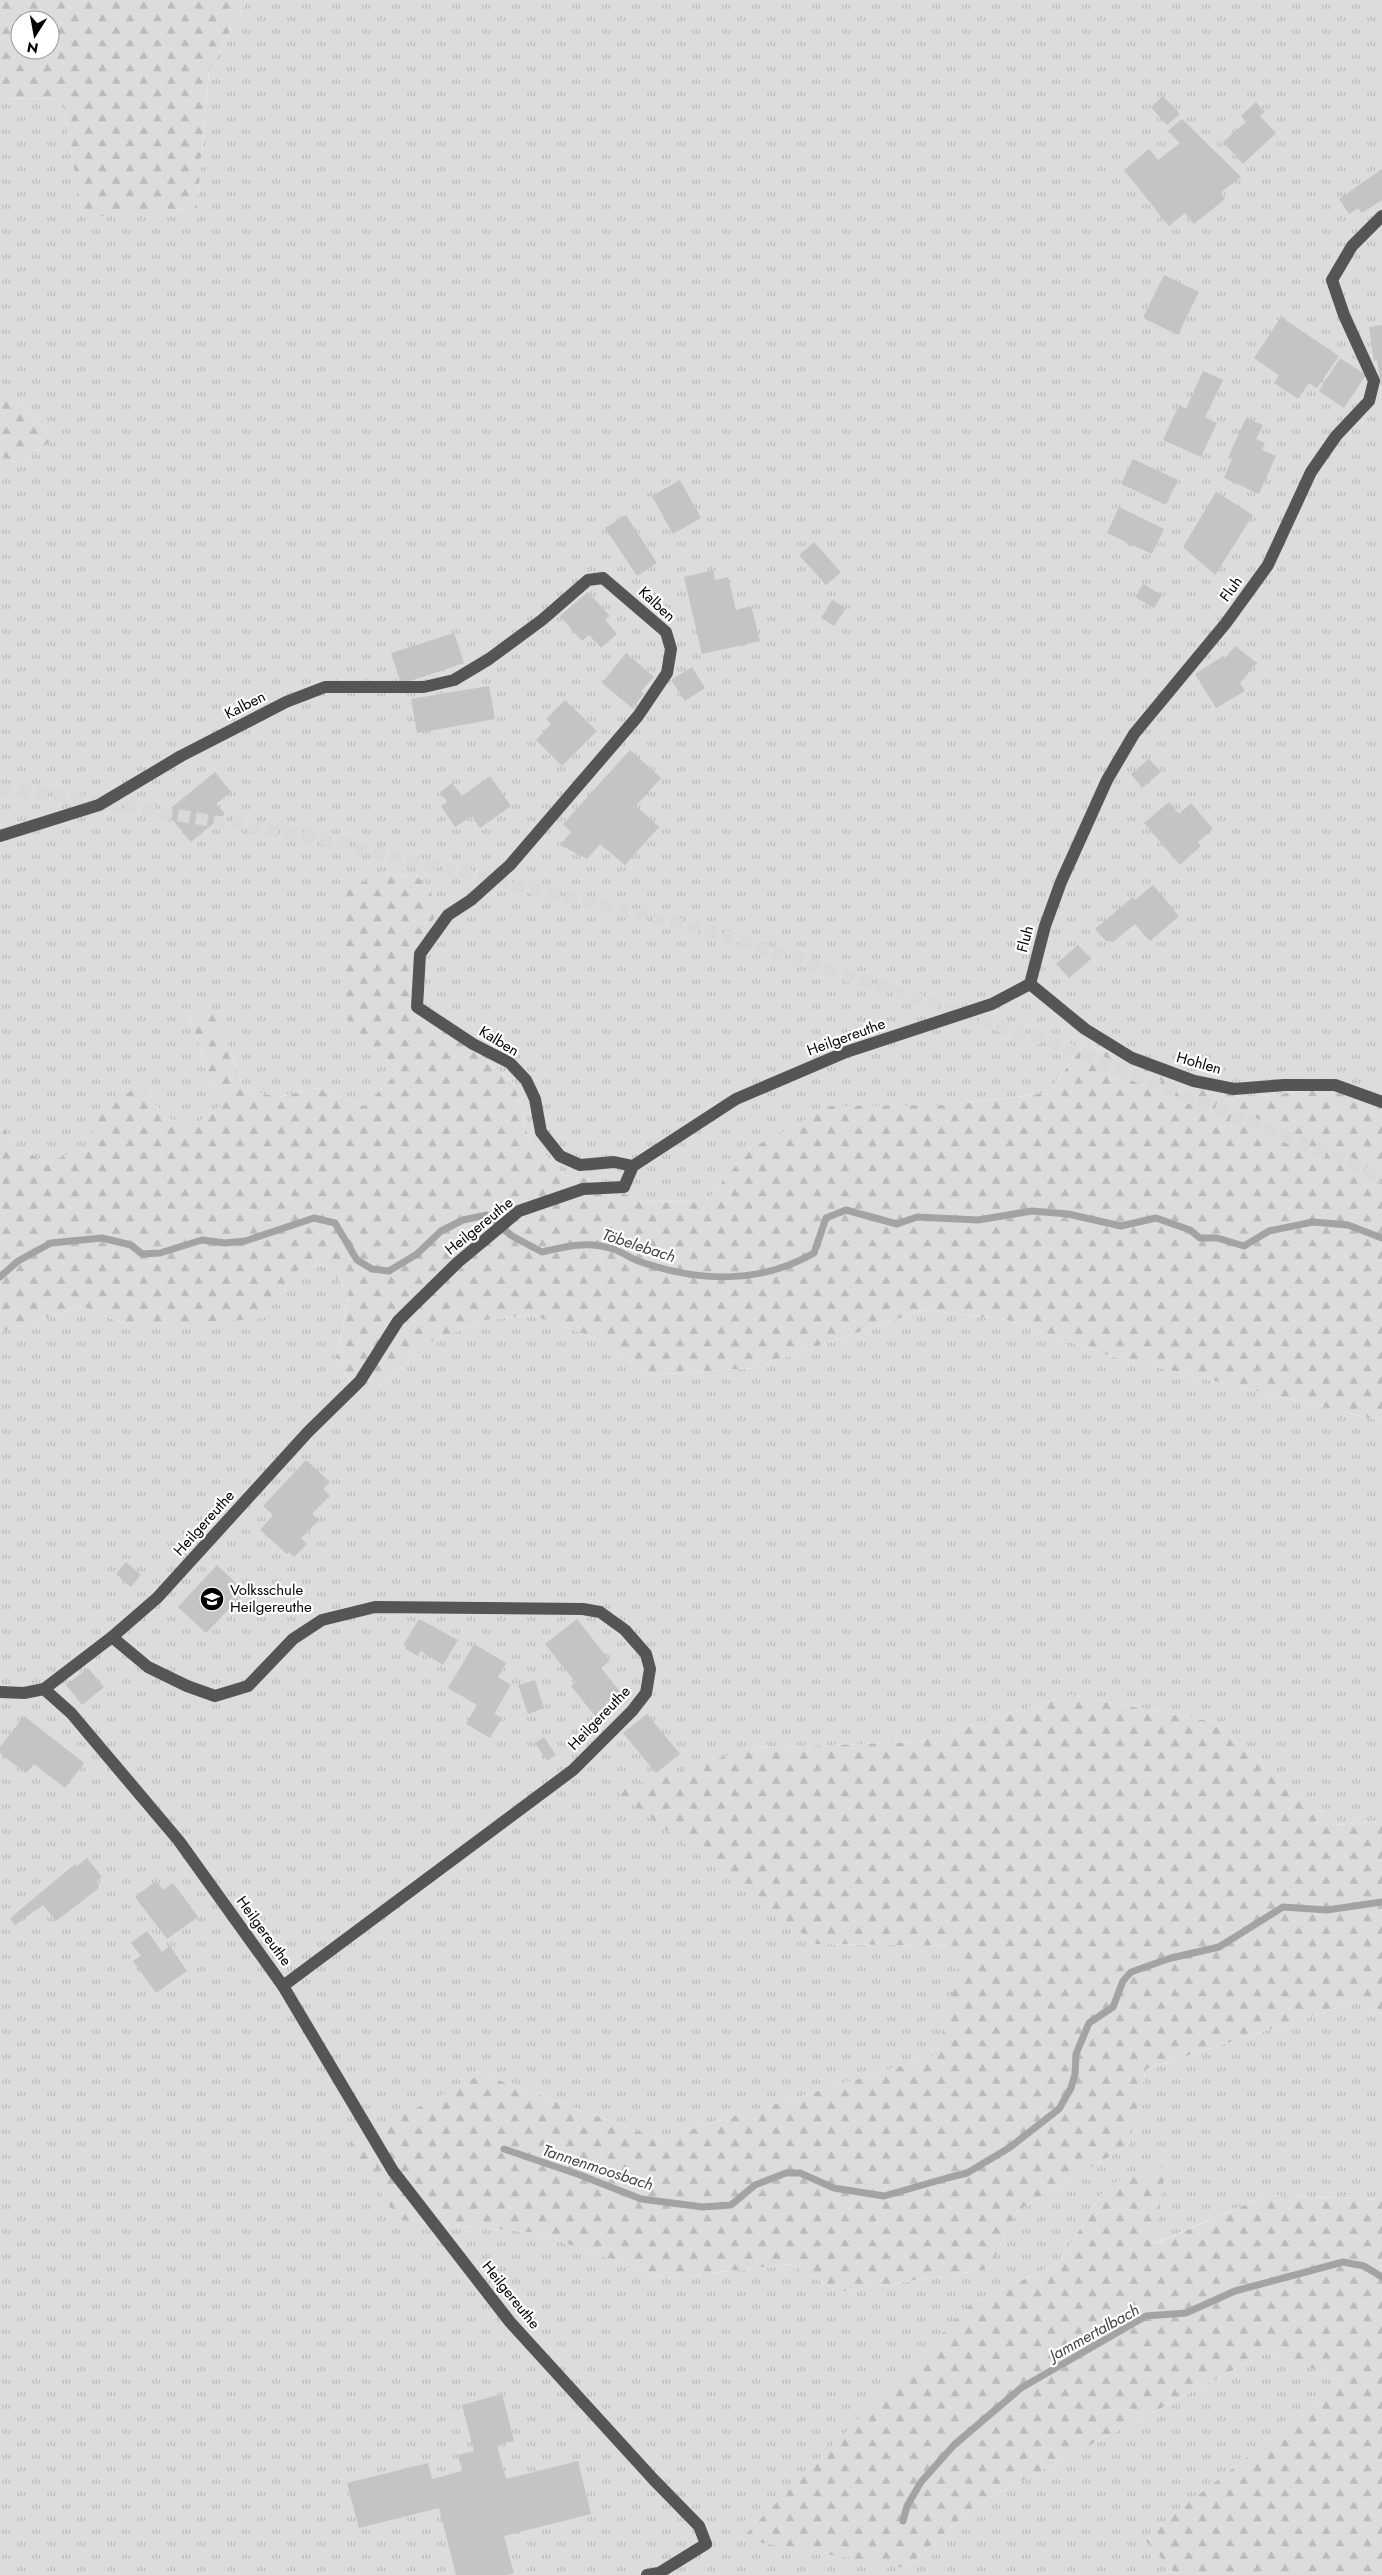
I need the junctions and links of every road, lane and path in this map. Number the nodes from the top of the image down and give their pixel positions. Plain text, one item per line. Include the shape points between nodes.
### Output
1 (1382, 216) edge
2 (0, 836) edge
3 (1030, 984) junction
4 (1382, 1102) edge
5 (633, 1166) junction
6 (112, 1637) junction
7 (44, 1689) junction
8 (0, 1692) edge
9 (283, 1986) junction
10 (647, 2575) edge

1 - 3 street, Fluh via 1352,246 1332,280 1374,381 1368,401 1336,436 1312,472 1268,565 1226,623 1134,734 1107,780 1061,882 1045,926
2 - 5 street, Kalben via 99,805 181,756 286,702 325,687 424,687 454,680 489,660 535,626 588,580 603,578 666,632 672,649 667,673 638,716 510,865 471,900 448,915 420,954 417,1007 515,1068 526,1080 535,1099 541,1132 560,1156 580,1165 614,1162
3 - 4 street, Hohlen via 1085,1029 1132,1058 1194,1080 1234,1090 1284,1085 1335,1085
3 - 5 street, Heilgereuthe via 992,1004 846,1052 736,1099
5 - 6 street, Heilgereuthe via 624,1187 583,1190 519,1211 457,1263 398,1321 360,1381 308,1432 157,1598
6 - 7 street, Heilgereuthe
6 - 9 street, Heilgereuthe via 148,1667 215,1696 248,1686 293,1639 322,1620 375,1607 583,1609 600,1612 625,1630 646,1654 650,1669 646,1693 573,1770
7 - 8 street, Heilgereuthe via 24,1693
7 - 9 street, Heilgereuthe via 71,1713 180,1841
9 - 10 street, Heilgereuthe via 393,2171 510,2322 699,2526 706,2544 659,2572

